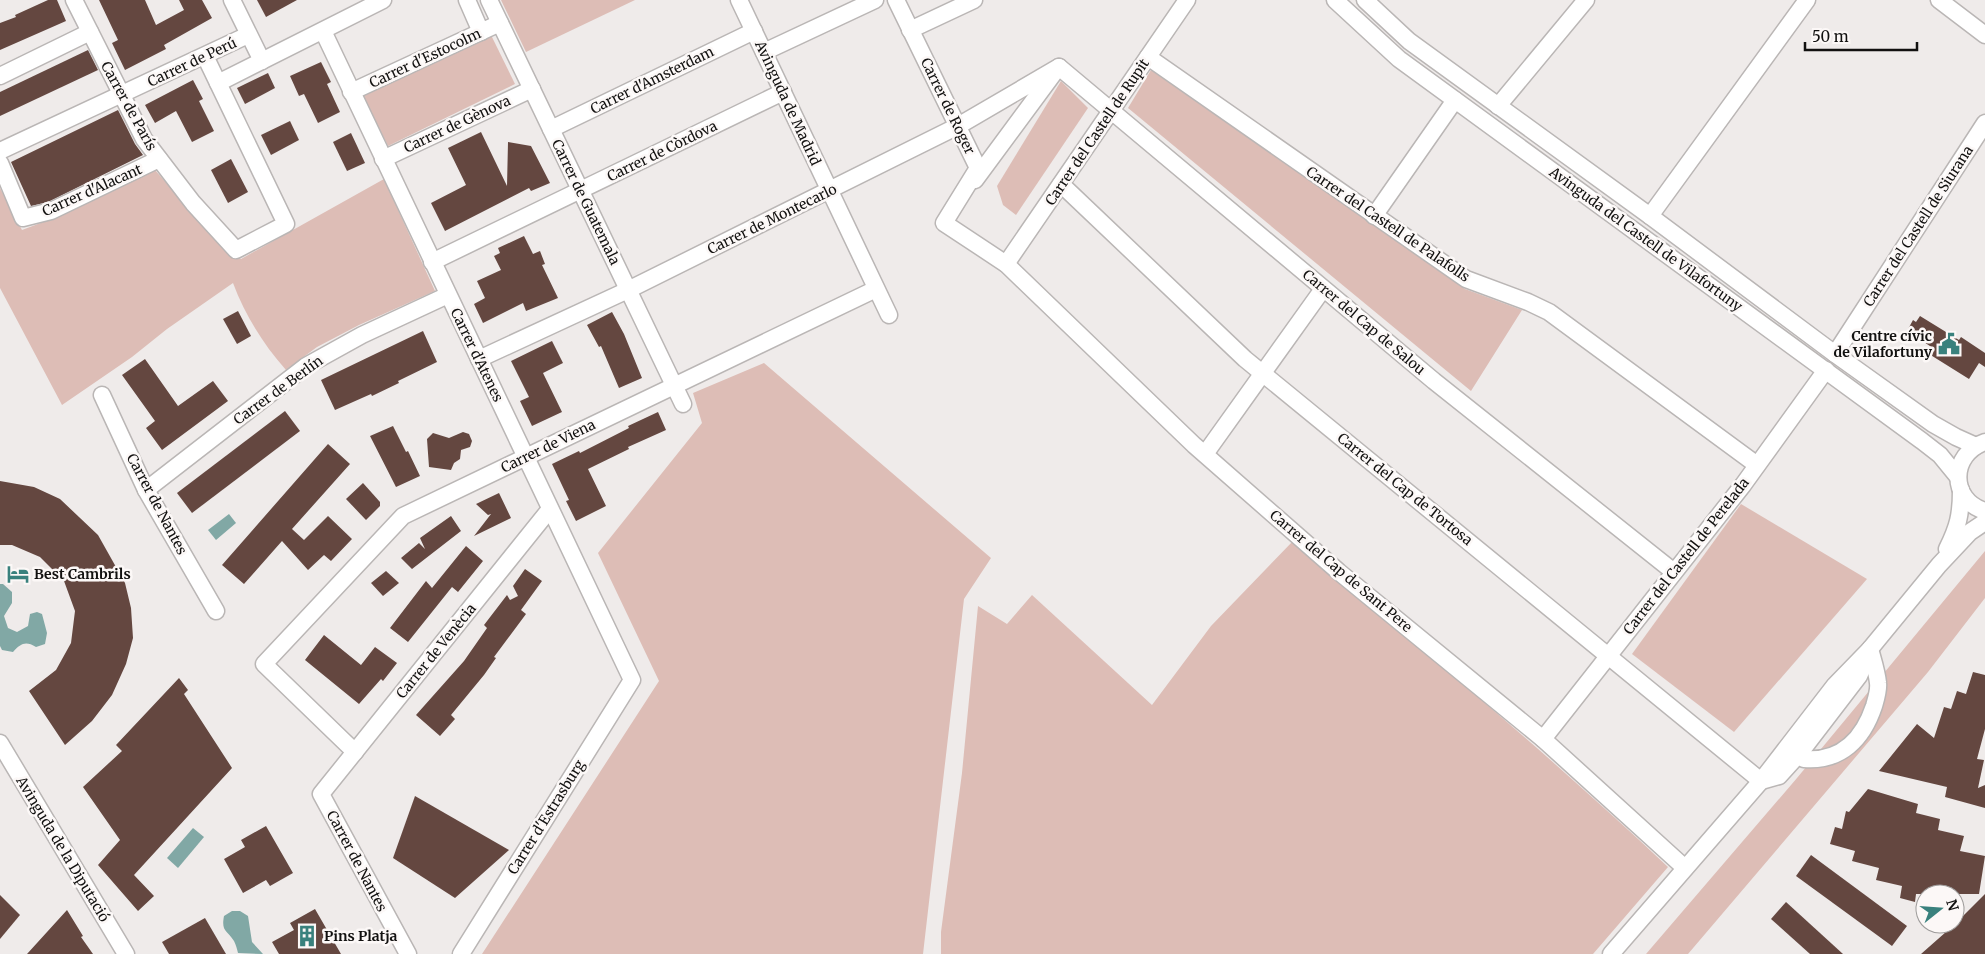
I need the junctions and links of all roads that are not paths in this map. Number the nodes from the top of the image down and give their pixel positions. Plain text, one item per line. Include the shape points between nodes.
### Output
1 (74, 0) edge
2 (232, 0) edge
3 (383, 0) edge
4 (466, 0) edge
5 (489, 0) edge
6 (740, 0) edge
7 (875, 0) edge
8 (896, 0) edge
9 (974, 0) edge
10 (1187, 0) edge
11 (1335, 0) edge
12 (1366, 0) edge
13 (1586, 0) edge
14 (1807, 0) edge
15 (1939, 0) edge
16 (500, 23) junction
17 (323, 30) junction
18 (910, 30) junction
19 (754, 31) junction
20 (90, 32) junction
21 (481, 32) junction
22 (248, 35) junction
23 (1985, 35) edge
24 (764, 52) junction
25 (206, 56) junction
26 (1148, 57) junction
27 (262, 61) junction
28 (1059, 67) junction
29 (0, 76) edge
30 (218, 83) junction
31 (532, 89) junction
32 (351, 92) junction
33 (783, 92) junction
34 (122, 95) junction
35 (1455, 100) junction
36 (1498, 106) junction
37 (1111, 111) junction
38 (1985, 123) edge
39 (958, 126) junction
40 (551, 129) junction
41 (0, 151) edge
42 (159, 159) junction
43 (383, 160) junction
44 (0, 163) edge
45 (1061, 184) junction
46 (830, 190) junction
47 (580, 191) junction
48 (1374, 216) junction
49 (1650, 216) junction
50 (944, 223) junction
51 (432, 262) junction
52 (1006, 264) junction
53 (1324, 288) junction
54 (876, 289) junction
55 (628, 290) junction
56 (448, 295) junction
57 (889, 315) dead end
58 (1835, 354) junction
59 (479, 359) junction
60 (1826, 370) junction
61 (1263, 373) junction
62 (674, 386) junction
63 (102, 395) dead end
64 (683, 404) dead end
65 (1981, 444) edge
66 (1205, 454) junction
67 (526, 457) junction
68 (1757, 466) junction
69 (1960, 484) junction
70 (146, 490) junction
71 (550, 509) junction
72 (1985, 511) edge
73 (1985, 522) edge
74 (1940, 564) junction
75 (1674, 572) junction
76 (216, 611) dead end
77 (1870, 649) junction
78 (1608, 655) junction
79 (632, 680) joint
80 (1835, 685) junction
81 (1543, 739) junction
82 (0, 743) edge
83 (355, 752) junction
84 (1800, 753) junction
85 (1761, 781) junction
86 (321, 794) joint
87 (1685, 868) junction
88 (125, 954) edge
89 (408, 954) edge
90 (461, 954) edge
91 (1611, 954) edge

1 - 20 street, Carrer de París
2 - 22 street
3 - 17 street
4 - 21 street
5 - 16 street, Carrer de Guatemala
6 - 19 street, Avinguda de Madrid
7 - 24 street
8 - 18 street, Carrer de Roger
9 - 18 street
10 - 26 street, Carrer del Castell de Rupit
11 - 35 street, Avinguda del Castell de Vilafortuny via 1399,59
12 - 36 street, Avinguda del Castell de Vilafortuny via 1408,40
13 - 36 street
14 - 49 street
15 - 23 street
16 - 21 street, Carrer d'Estocolm
16 - 31 street, Carrer de Guatemala
17 - 27 street
17 - 32 street, Carrer d'Atenes
18 - 39 street, Carrer de Roger
19 - 24 street, Avinguda de Madrid
19 - 40 street, Carrer d'Amsterdam
20 - 29 street
20 - 34 street, Carrer de París
21 - 32 street, Carrer d'Estocolm
22 - 25 street, Carrer de Perú
22 - 27 street
24 - 33 street, Avinguda de Madrid
25 - 30 street
25 - 34 street, Carrer de Perú
26 - 37 street, Carrer del Castell de Rupit
26 - 48 street, Carrer del Castell de Palafolls
27 - 30 street
28 - 37 street, Carrer del Cap de Salou
28 - 39 street, Carrer de Montecarlo
28 - 50 street
30 - 42 street, Carrer de París via 286,224 236,250 192,203
31 - 40 street, Carrer de Guatemala
31 - 43 street, Carrer de Gènova
32 - 43 street, Carrer d'Atenes
33 - 46 street, Avinguda de Madrid
33 - 47 street, Carrer de Còrdova
34 - 41 street, Carrer de Perú
34 - 42 street, Carrer de París via 144,139
35 - 48 street
35 - 60 street, Avinguda del Castell de Vilafortuny
36 - 49 street, Avinguda del Castell de Vilafortuny
37 - 45 street, Carrer del Castell de Rupit
37 - 53 street, Carrer del Cap de Salou
38 - 58 street, Carrer del Castell de Siurana
39 - 46 street, Carrer de Montecarlo
39 - 50 street, Carrer de Roger via 978,168
40 - 47 street, Carrer de Guatemala
42 - 44 street, Carrer d'Alacant via 51,212 23,218
43 - 51 street, Carrer d'Atenes
45 - 52 street, Carrer del Castell de Rupit
45 - 61 street, Carrer del Cap de Tortosa
46 - 54 street, Avinguda de Madrid
46 - 55 street, Carrer de Montecarlo
47 - 51 street, Carrer de Còrdova
47 - 55 street, Carrer de Guatemala
48 - 68 street, Carrer del Castell de Palafolls via 1466,280 1549,312
49 - 58 street, Avinguda del Castell de Vilafortuny
50 - 52 street
51 - 56 street, Carrer d'Atenes
52 - 66 street, Carrer del Cap de Sant Pere
53 - 61 street
53 - 75 street, Carrer del Cap de Salou via 1434,381
54 - 57 street, Avinguda de Madrid
54 - 62 street, Carrer de Viena
55 - 59 street, Carrer de Montecarlo
55 - 62 street, Carrer de Guatemala
56 - 59 street, Carrer d'Atenes
56 - 70 street, Carrer de Berlín via 362,334 306,366
58 - 65 street, Avinguda del Castell de Vilafortuny via 1933,424 1956,437
59 - 67 street, Carrer d'Atenes
60 - 68 street, Carrer del Castell de Perelada
60 - 69 street, Avinguda del Castell de Vilafortuny via 1940,455
61 - 66 street
61 - 78 street, Carrer del Cap de Tortosa
62 - 64 street, Carrer de Guatemala
62 - 67 street, Carrer de Viena
63 - 70 street, Carrer de Nantes
65 - 69 street via 1970,450 1961,462
66 - 81 street, Carrer del Cap de Sant Pere via 1339,572
67 - 71 street, Carrer d'Atenes
67 - 83 street, Carrer de Viena via 403,516 264,664
68 - 75 street, Carrer del Castell de Perelada
69 - 72 street, Avinguda del Castell de Vilafortuny via 1970,502
69 - 74 street via 1961,514 1957,531
70 - 76 street, Carrer de Nantes
71 - 79 street, Carrer d'Atenes
71 - 83 street, Carrer de Venècia
73 - 74 street via 1970,532
74 - 77 street
75 - 78 street, Carrer del Castell de Perelada
77 - 80 street
77 - 84 street via 1859,676
77 - 84 street via 1879,684 1868,723 1858,738 1841,752 1818,760 1804,759
78 - 81 street, Carrer del Castell de Perelada
78 - 85 street, Carrer del Cap de Tortosa
79 - 90 street, Carrer d'Estrasburg
80 - 84 street via 1829,708 1797,746
80 - 85 street
81 - 87 street, Carrer del Cap de Sant Pere
82 - 88 street, Avinguda de la Diputació
83 - 86 street, Carrer de Venècia
84 - 85 street via 1779,776
85 - 87 street
86 - 89 street, Carrer de Nantes
87 - 91 street

